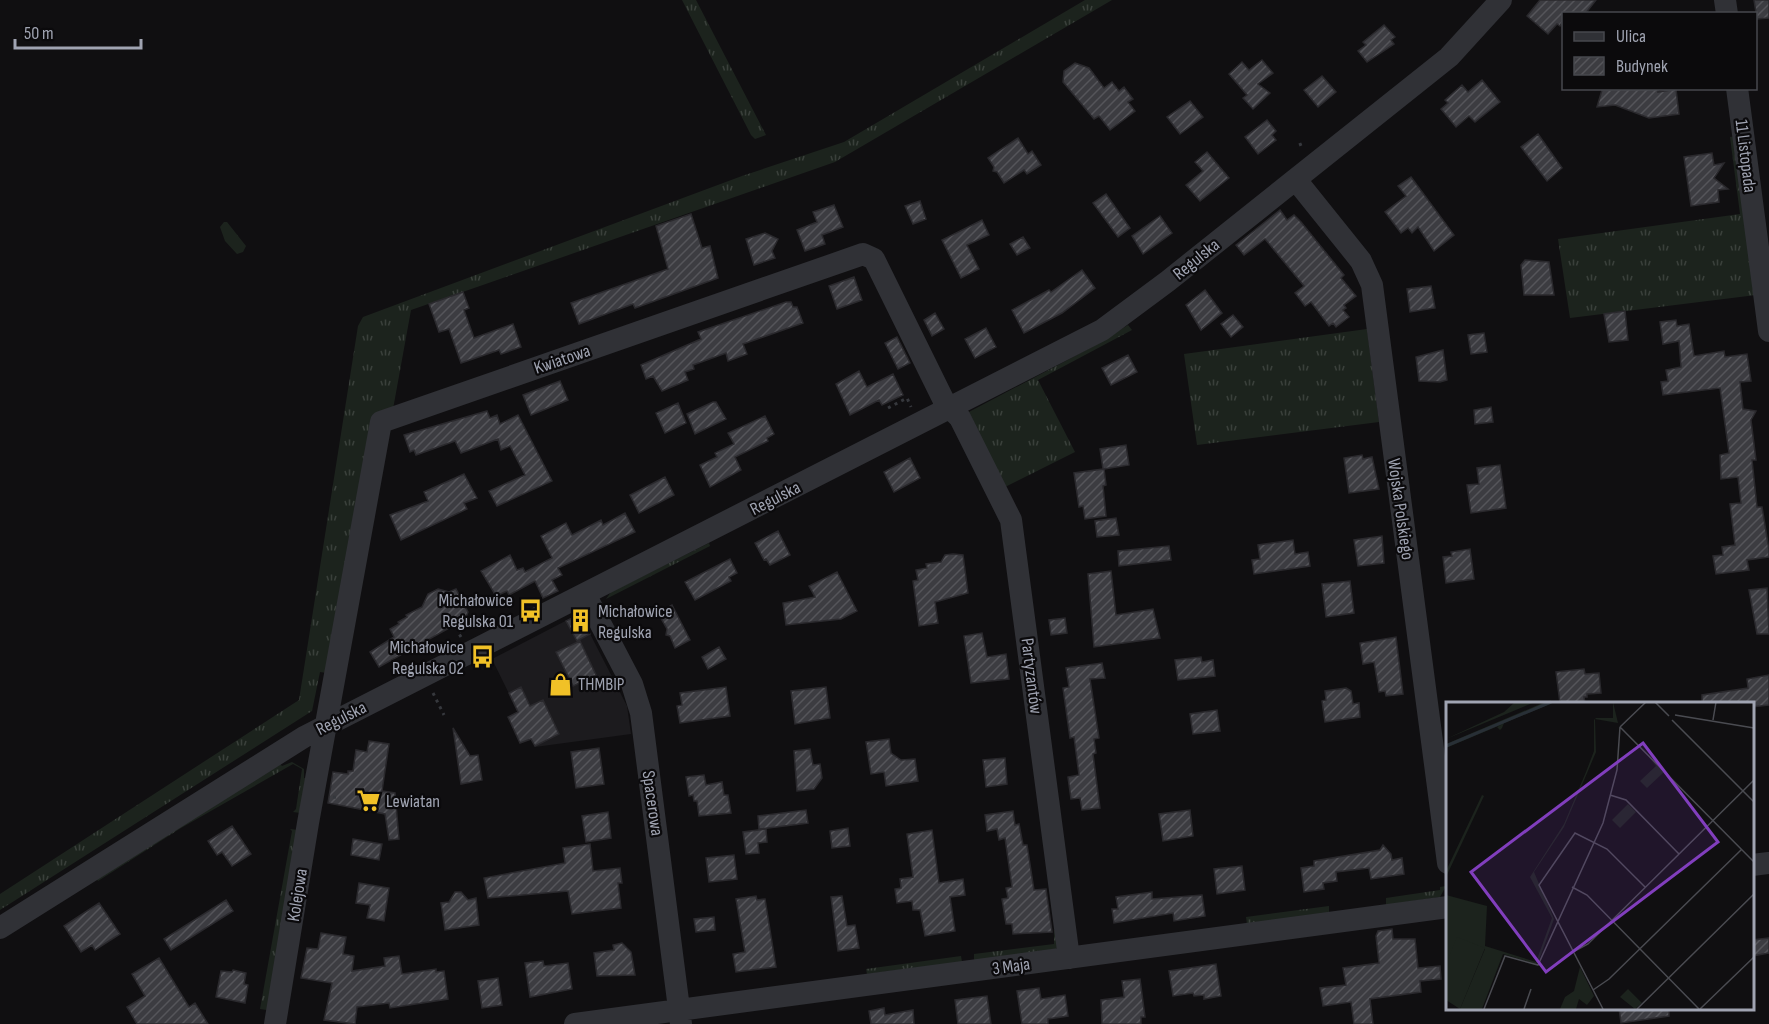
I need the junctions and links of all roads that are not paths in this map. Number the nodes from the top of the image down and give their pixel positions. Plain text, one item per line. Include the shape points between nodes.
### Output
1 (1501, 0) edge
2 (1737, 90) edge
3 (1296, 180) junction
4 (1769, 331) edge
5 (951, 409) junction
6 (585, 594) junction
7 (326, 726) junction
8 (289, 747) junction
9 (319, 765) junction
10 (1446, 848) edge
11 (1769, 863) edge
12 (1754, 866) edge
13 (1446, 907) edge
14 (0, 928) edge
15 (1069, 958) junction
16 (680, 1017) edge
17 (275, 1024) edge
18 (575, 1024) edge

1 - 3 street, Regulska via 1449,57
2 - 4 street, 11 Listopada
3 - 5 street, Regulska via 1107,327
3 - 10 street, Wojska Polskiego via 1360,261 1372,285
5 - 6 street, Regulska
5 - 7 street, Kwiatowa via 874,259 863,254 385,419 376,441
5 - 15 street, Partyzantów via 960,418 1011,523
6 - 7 street, Regulska
6 - 16 street, Spacerowa via 632,684 641,713
7 - 8 street, Regulska
7 - 9 street, Kolejowa
8 - 9 street via 307,751
8 - 14 street, Regulska
9 - 17 street, Kolejowa
11 - 12 street
13 - 15 street, 3 Maja
15 - 16 street, 3 Maja
16 - 18 street, 3 Maja

